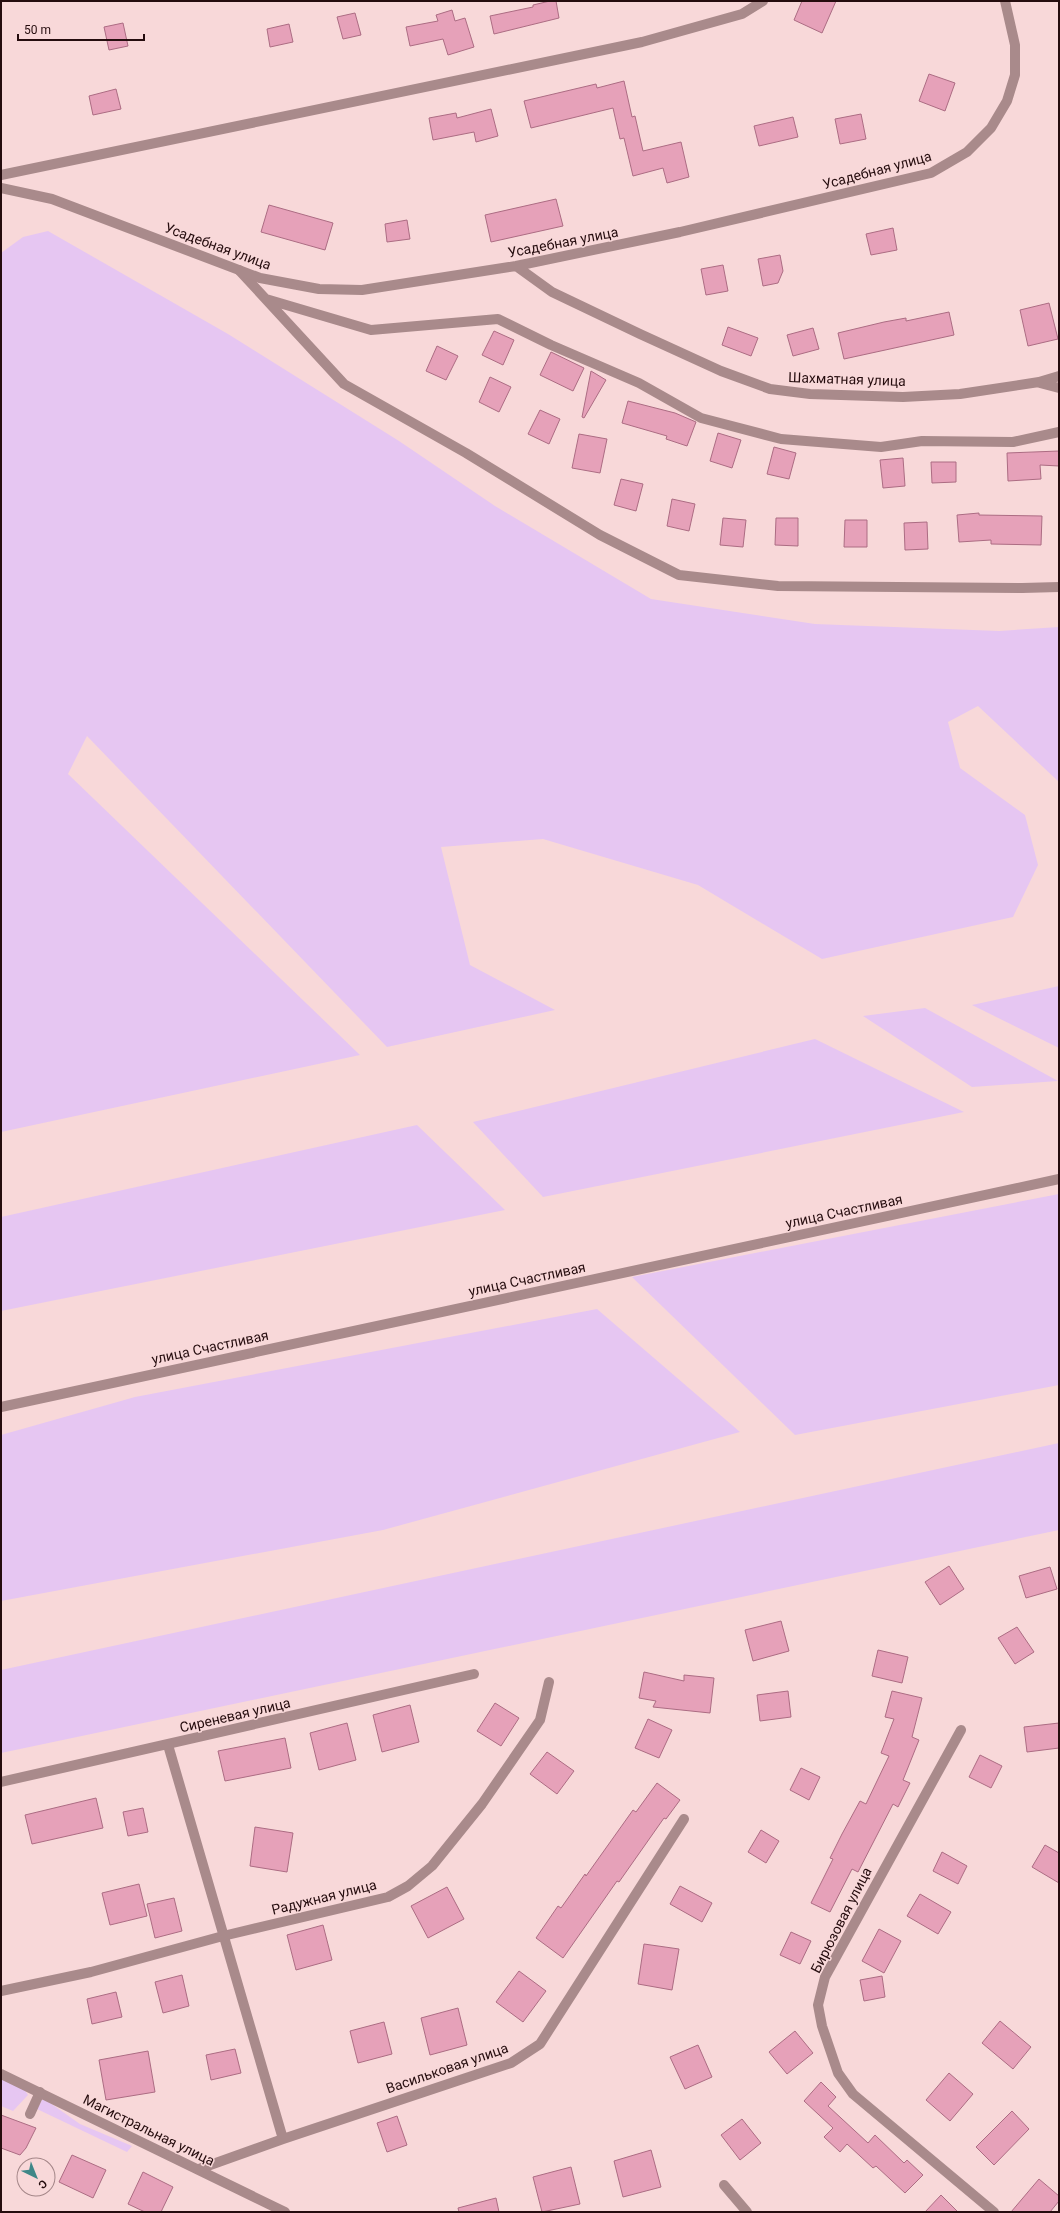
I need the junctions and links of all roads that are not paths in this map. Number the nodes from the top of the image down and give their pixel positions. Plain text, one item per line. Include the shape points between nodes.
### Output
1 (763, 1) edge
2 (1005, 1) edge
3 (1, 175) edge
4 (1, 188) edge
5 (516, 266) junction
6 (239, 270) junction
7 (265, 298) junction
8 (1059, 376) edge
9 (1039, 382) junction
10 (1059, 388) edge
11 (1059, 432) edge
12 (1059, 587) edge
13 (1059, 1179) edge
14 (1, 1407) edge
15 (474, 1674) dead end
16 (549, 1682) dead end
17 (961, 1730) dead end
18 (168, 1745) junction
19 (1, 1782) edge
20 (684, 1819) dead end
21 (223, 1936) junction
22 (1, 1992) edge
23 (1, 2074) edge
24 (40, 2092) junction
25 (30, 2114) dead end
26 (283, 2139) junction
27 (199, 2169) junction
28 (724, 2185) dead end
29 (284, 2212) edge
30 (747, 2212) edge
31 (994, 2212) edge

1 - 3 street via 742,14 642,42
2 - 5 street, Усадебная улица via 1015,45 1015,75 1007,101 991,128 967,152 931,172 680,232
4 - 6 street, Усадебная улица via 52,199
5 - 6 street, Усадебная улица via 362,290 319,289 260,278
5 - 9 street, Шахматная улица via 552,292 721,371 770,389 810,394 903,396 960,394
6 - 7 street
7 - 11 street via 371,330 498,319 639,383 701,418 781,439 881,447 922,441 1013,442
7 - 12 street via 344,384 466,453 600,535 679,575 778,586
8 - 9 street, Шахматная улица
9 - 10 street
13 - 14 street, улица Счастливая
15 - 18 street, Сиреневая улица
16 - 21 street, Радужная улица via 540,1720 482,1804 432,1866 408,1886 388,1896
17 - 31 street, Бирюзовая улица via 825,1977 818,2004 822,2026 838,2073 853,2094
18 - 19 street, Сиреневая улица
18 - 21 street
20 - 26 street, Васильковая улица via 540,2044 512,2063
21 - 22 street, Радужная улица via 91,1972
21 - 26 street
23 - 24 street, Магистральная улица
24 - 25 street
24 - 27 street, Магистральная улица
26 - 27 street, Васильковая улица
27 - 29 street, Магистральная улица
28 - 30 street

